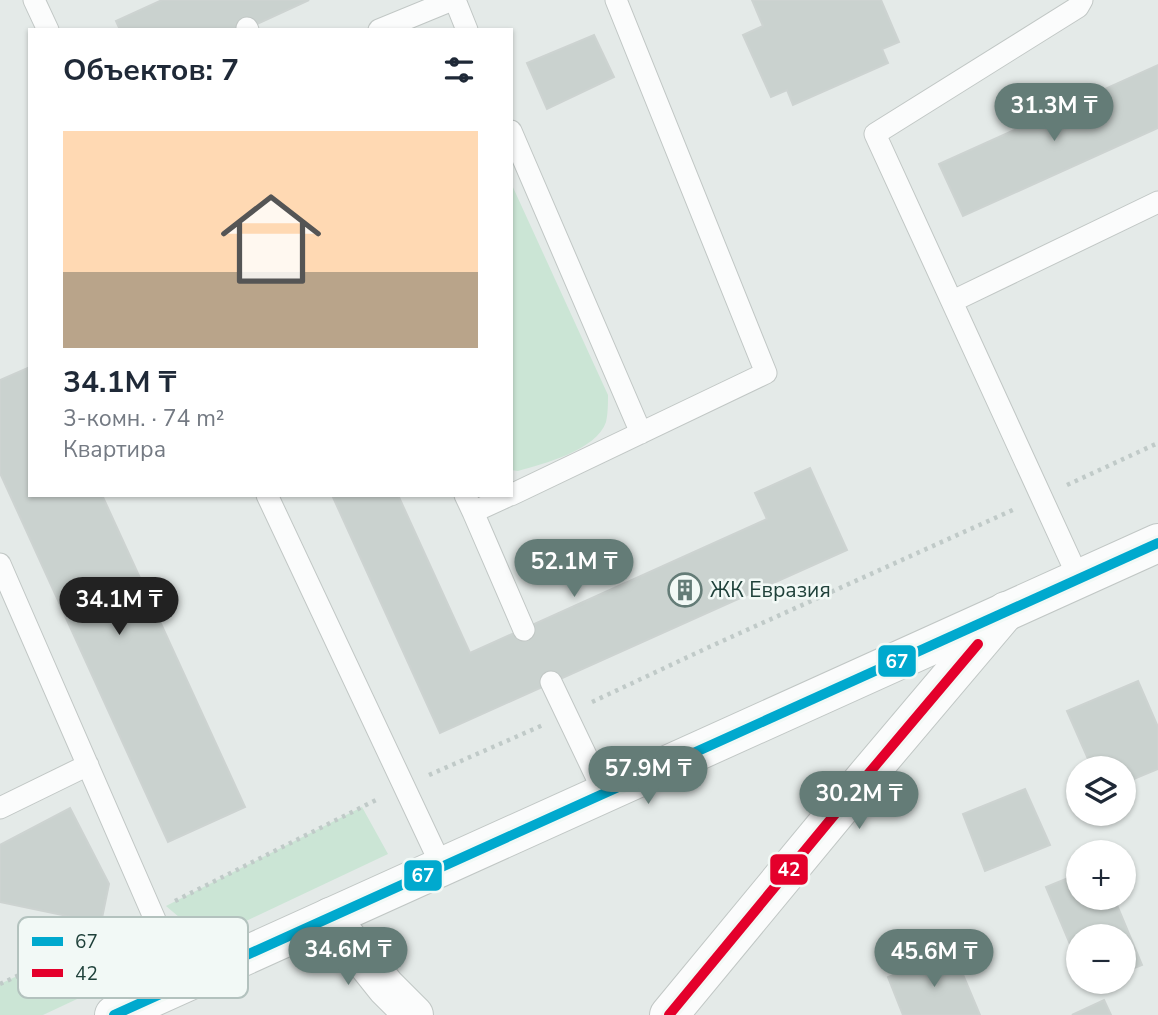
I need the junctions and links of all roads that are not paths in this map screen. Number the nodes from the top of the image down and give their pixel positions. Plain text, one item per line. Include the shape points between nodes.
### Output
1 (34, 0) edge
2 (453, 0) edge
3 (616, 0) edge
4 (1082, 0) edge
5 (47, 28) edge
6 (384, 28) edge
7 (466, 28) edge
8 (513, 136) edge
9 (1158, 202) edge
10 (953, 301) junction
11 (641, 433) junction
12 (513, 494) edge
13 (268, 497) edge
14 (501, 497) edge
15 (469, 504) edge
16 (1158, 543) edge
17 (0, 564) edge
18 (1079, 579) junction
19 (1006, 611) junction
20 (524, 629) dead end
21 (551, 682) dead end
22 (88, 765) junction
23 (604, 793) junction
24 (0, 808) edge
25 (442, 867) junction
26 (155, 917) edge
27 (330, 917) junction
28 (248, 954) edge
29 (152, 998) edge
30 (412, 1014) edge
31 (114, 1015) edge
32 (669, 1015) edge

1 - 5 lane
2 - 6 lane
2 - 7 lane
3 - 11 lane via 766,373
4 - 10 lane via 1078,7 875,134
8 - 11 lane
9 - 10 lane
10 - 18 lane
11 - 12 lane
13 - 25 lane
14 - 15 lane
15 - 20 lane
16 - 18 street
17 - 22 lane
18 - 19 street
19 - 23 street
19 - 32 street
21 - 23 lane
22 - 24 lane
22 - 26 lane
23 - 25 street
25 - 27 street
27 - 28 street
27 - 30 street
29 - 31 street

